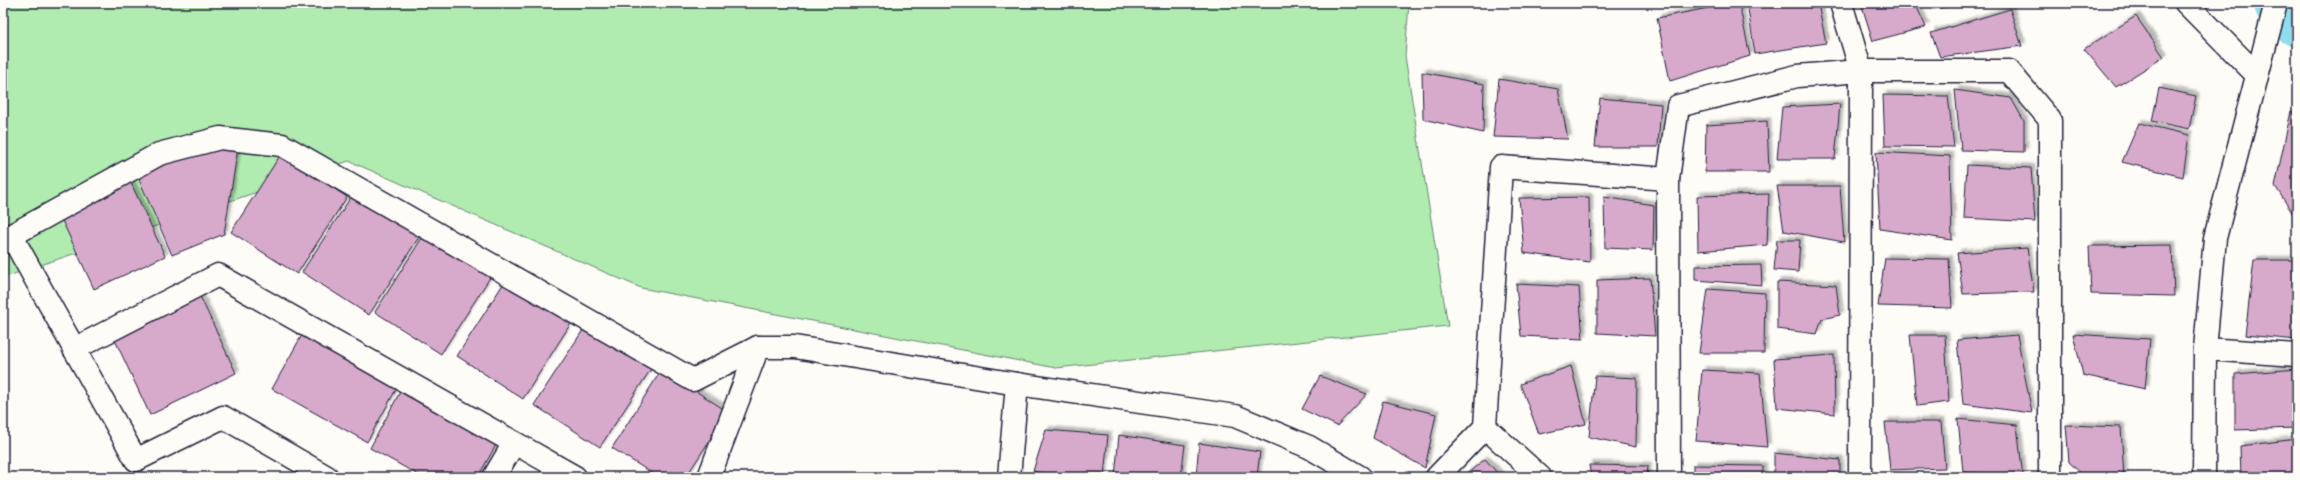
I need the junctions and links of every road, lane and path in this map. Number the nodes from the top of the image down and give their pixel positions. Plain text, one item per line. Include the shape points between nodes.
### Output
1 (1841, 3) edge
2 (2186, 3) edge
3 (2276, 3) edge
4 (1861, 71) junction
5 (2256, 74) junction
6 (1668, 179) junction
7 (7, 238) edge
8 (758, 347) junction
9 (74, 349) junction
10 (2205, 349) junction
11 (2297, 354) edge
12 (1017, 384) junction
13 (1485, 427) junction
14 (514, 443) junction
15 (327, 477) edge
16 (494, 477) edge
17 (575, 477) edge
18 (709, 477) edge
19 (1009, 477) edge
20 (1360, 477) edge
21 (1436, 477) edge
22 (1540, 477) edge
23 (1669, 477) edge
24 (1860, 477) edge
25 (2050, 477) edge
26 (2204, 477) edge

1 - 4 street
2 - 5 street
3 - 5 street
4 - 6 street via 1797,76 1678,106
4 - 24 street
4 - 25 street via 2009,71 2050,120
5 - 10 street via 2214,238
6 - 13 street via 1501,167
6 - 23 street
7 - 8 street via 159,154 220,138 282,145 693,380
7 - 9 street
8 - 12 street via 795,347
8 - 18 street
9 - 14 street via 218,275
9 - 15 street via 136,460 223,417
10 - 11 street
10 - 26 street
12 - 19 street
12 - 20 street via 1235,416 1309,447
13 - 21 street
13 - 22 street
14 - 16 street
14 - 17 street

